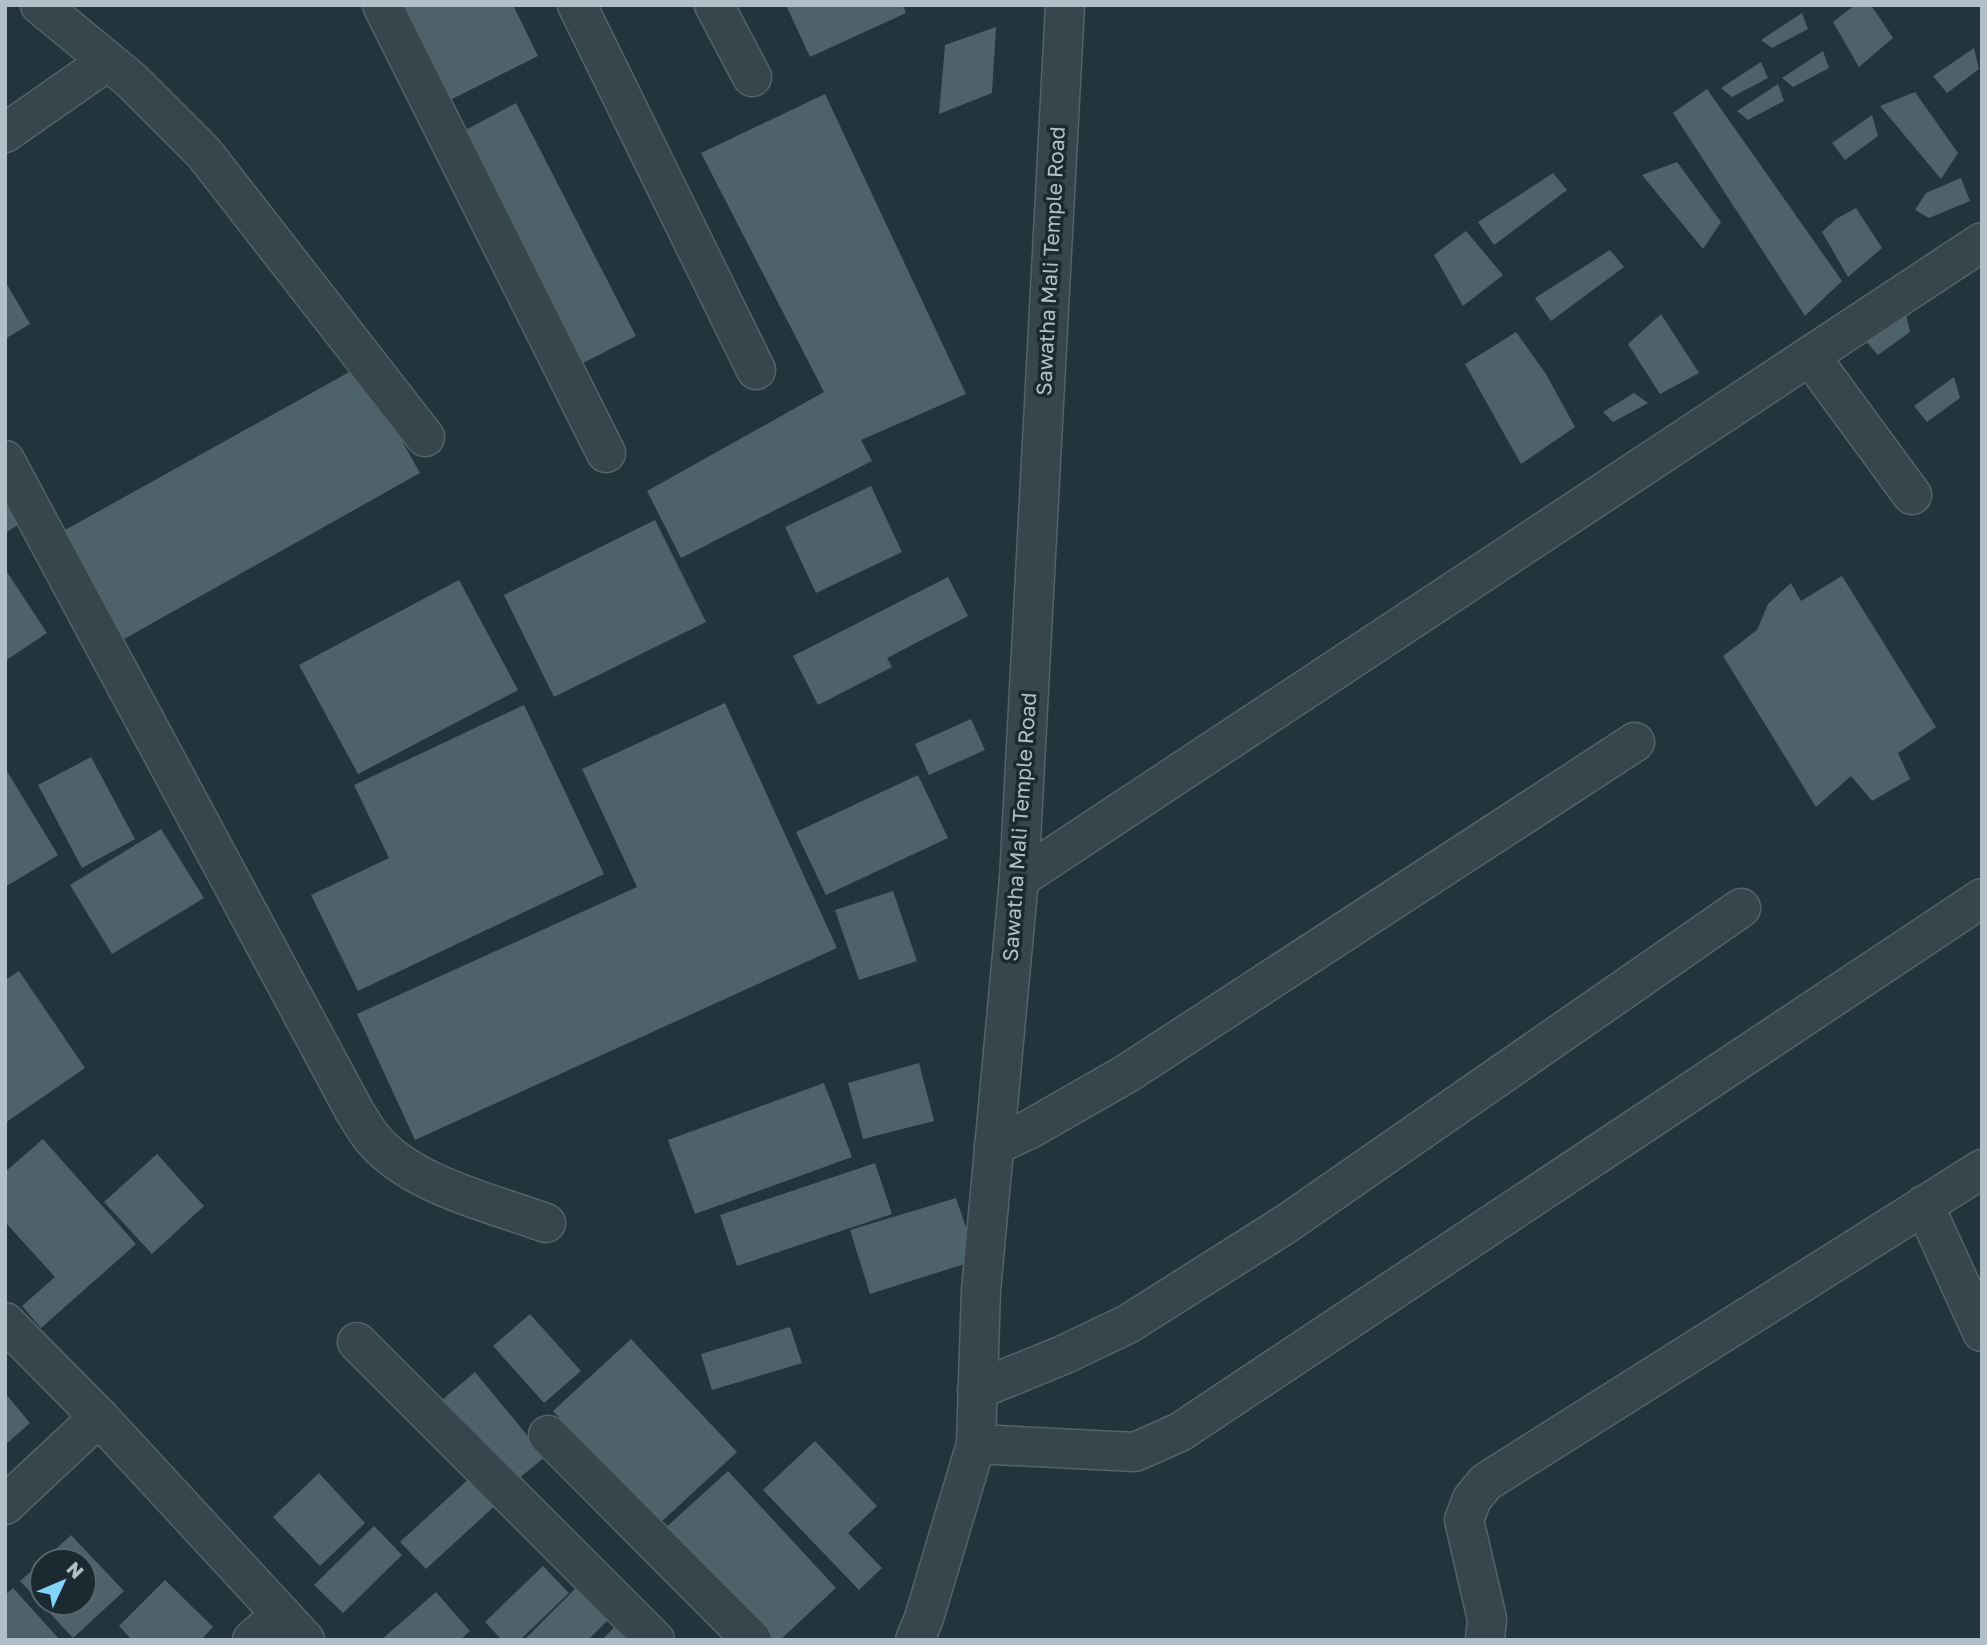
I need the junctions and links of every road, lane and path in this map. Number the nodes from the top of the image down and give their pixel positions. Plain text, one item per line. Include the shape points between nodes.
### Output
1 (40, 5) edge
2 (382, 5) edge
3 (577, 5) edge
4 (714, 5) edge
5 (1065, 5) edge
6 (108, 61) junction
7 (752, 77) dead end
8 (5, 133) edge
9 (1982, 242) edge
10 (1810, 356) junction
11 (756, 370) dead end
12 (425, 437) dead end
13 (606, 453) dead end
14 (5, 460) edge
15 (1912, 495) dead end
16 (1635, 742) dead end
17 (1019, 879) junction
18 (1982, 898) edge
19 (1741, 908) dead end
20 (995, 1146) junction
21 (1982, 1169) edge
22 (1924, 1205) junction
23 (546, 1223) dead end
24 (5, 1322) edge
25 (1982, 1332) edge
26 (357, 1342) dead end
27 (977, 1390) junction
28 (99, 1417) junction
29 (548, 1435) dead end
30 (976, 1444) junction
31 (5, 1505) edge
32 (293, 1627) edge
33 (252, 1640) edge
34 (655, 1640) edge
35 (752, 1640) edge
36 (915, 1640) edge
37 (1485, 1640) edge

1 - 6 street
2 - 13 street
3 - 11 street
4 - 7 street
5 - 17 street, Sawatha Mali Temple Road
6 - 8 street
6 - 12 street via 204,153
9 - 10 street
10 - 15 street
10 - 17 street
14 - 23 street via 372,1139 404,1167
16 - 20 street via 1126,1074
17 - 20 street, Sawatha Mali Temple Road
18 - 30 street via 1180,1432 1135,1452
19 - 27 street via 1286,1224 1139,1317
20 - 27 street, Sawatha Mali Temple Road
21 - 22 street
22 - 25 street
22 - 37 street via 1486,1482 1472,1499 1464,1520 1488,1619
24 - 28 street
26 - 34 street
27 - 30 street, Sawatha Mali Temple Road
28 - 31 street
28 - 32 street
29 - 35 street
30 - 36 street, Sawatha Mali Temple Road
32 - 33 street

